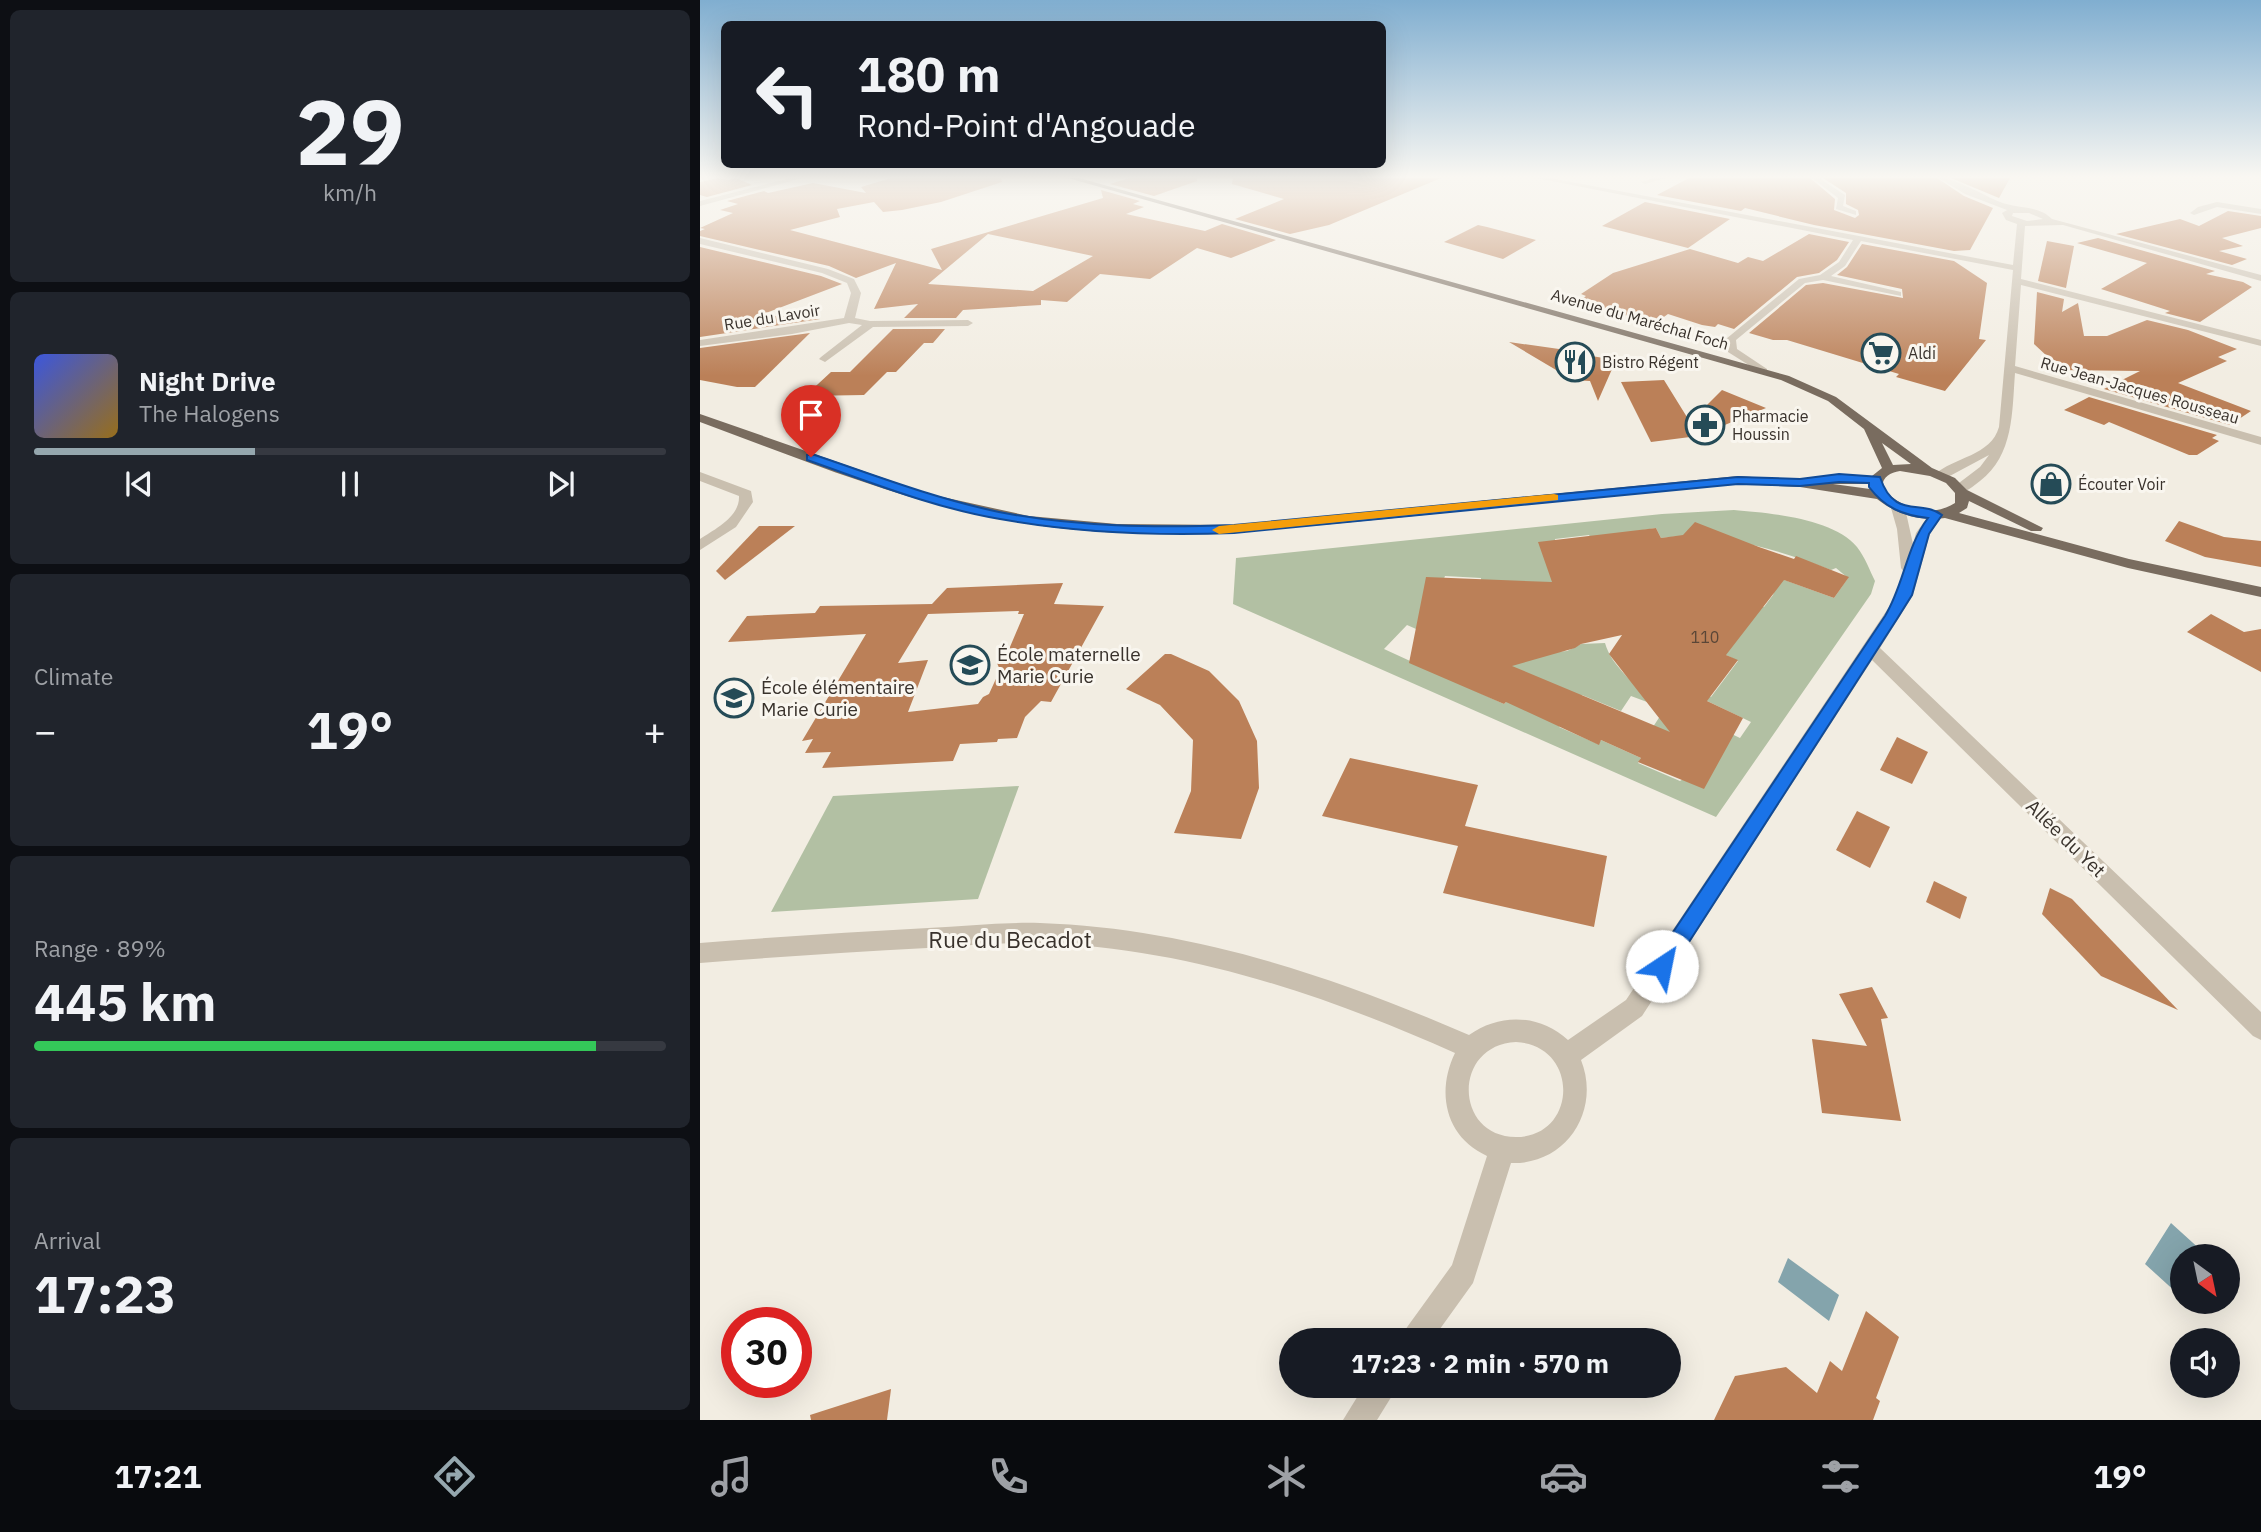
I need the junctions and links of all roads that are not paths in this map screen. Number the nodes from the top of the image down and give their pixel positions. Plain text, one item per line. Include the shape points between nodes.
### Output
1 (714, 244) edge
2 (1312, 244) edge
3 (1855, 244) edge
4 (1888, 244) edge
5 (2019, 244) edge
6 (2144, 244) edge
7 (2016, 268) junction
8 (1823, 277) junction
9 (2260, 277) edge
10 (2017, 281) junction
11 (1898, 294) dead end
12 (849, 320) junction
13 (968, 323) dead end
14 (870, 324) junction
15 (2261, 342) edge
16 (700, 343) edge
17 (825, 359) dead end
18 (2010, 368) junction
19 (1763, 371) junction
20 (700, 418) edge
21 (1867, 423) junction
22 (2002, 438) junction
23 (2261, 441) edge
24 (1889, 470) junction
25 (1934, 473) junction
26 (700, 476) edge
27 (1875, 480) junction
28 (1800, 482) junction
29 (1961, 491) junction
30 (1880, 495) junction
31 (1898, 508) junction
32 (1941, 515) junction
33 (700, 546) edge
34 (2094, 553) junction
35 (1909, 578) junction
36 (2261, 592) edge
37 (1871, 649) junction
38 (700, 953) edge
39 (2261, 1028) edge
40 (1471, 1048) junction
41 (1566, 1057) junction
42 (1502, 1149) junction
43 (1424, 1328) edge
44 (1374, 1398) edge
45 (1358, 1420) edge

1 - 12 street via 851,281 856,293
2 - 19 main road, Avenue du Maréchal Foch
3 - 8 street via 1842,264
4 - 7 street
5 - 7 street
6 - 9 street
7 - 10 street
8 - 11 street
8 - 19 street via 1802,281 1731,339 1732,350
10 - 15 street
10 - 18 street
12 - 14 street
12 - 16 street, Rue du Lavoir
13 - 14 street
14 - 17 street
18 - 22 street
18 - 23 street, Rue Jean-Jacques Rousseau
19 - 21 main road, Avenue du Maréchal Foch via 1816,390
20 - 28 main road via 907,491 999,515 1072,526 1234,529 1738,480
21 - 24 main road
21 - 25 main road, Avenue du Maréchal Foch
22 - 25 street via 1986,452
22 - 29 street via 1988,470
24 - 25 main road
24 - 27 main road
25 - 29 main road, Avenue du Maréchal Foch
26 - 33 street via 747,494 748,501 744,512
27 - 28 main road
27 - 30 main road
28 - 30 main road
29 - 32 main road via 1962,505
29 - 34 main road, Avenue du Maréchal Foch
30 - 31 main road
31 - 32 main road
31 - 35 street
32 - 34 main road
32 - 35 street via 1923,533
34 - 36 main road
35 - 37 street via 1905,595
37 - 39 street, Allée du Yet
37 - 41 street via 1634,1009
38 - 40 street, Rue du Becadot via 1053,933 1149,943 1221,957 1351,998
40 - 41 street via 1502,1030 1520,1029 1538,1033
40 - 42 street via 1460,1065 1456,1085 1459,1106 1482,1140
41 - 42 street via 1574,1076 1575,1097 1559,1134 1522,1152
42 - 43 street via 1463,1273
44 - 45 street

